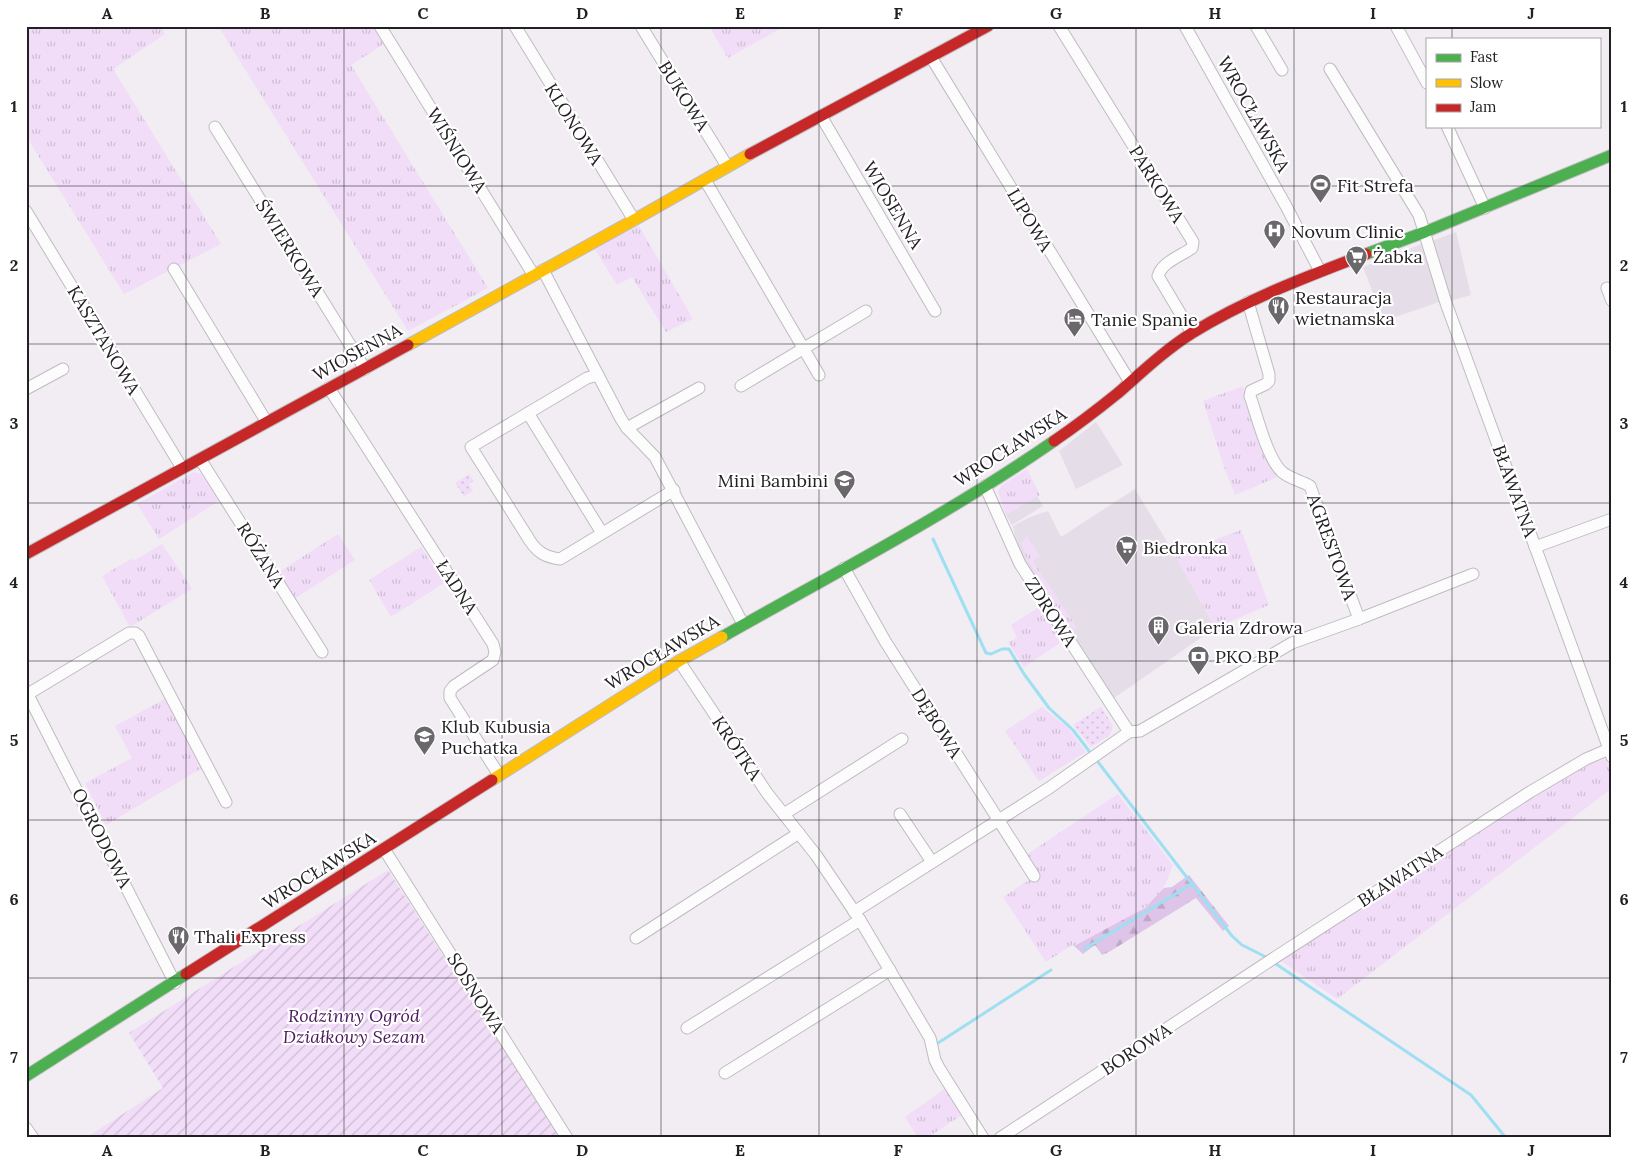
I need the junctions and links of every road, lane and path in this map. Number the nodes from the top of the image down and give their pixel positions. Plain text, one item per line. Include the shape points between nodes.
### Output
1 (380, 26) edge
2 (515, 26) edge
3 (641, 26) edge
4 (988, 26) edge
5 (1060, 26) edge
6 (1185, 26) edge
7 (1256, 26) edge
8 (1396, 26) edge
9 (931, 58) junction
10 (1330, 69) dead end
11 (1282, 70) dead end
12 (1426, 81) edge
13 (820, 116) junction
14 (215, 127) dead end
15 (1448, 128) edge
16 (1612, 155) edge
17 (727, 166) junction
18 (705, 180) junction
19 (1485, 208) junction
20 (26, 211) edge
21 (634, 220) junction
22 (1425, 232) junction
23 (174, 269) dead end
24 (1320, 271) junction
25 (538, 272) junction
26 (1607, 288) dead end
27 (1612, 301) edge
28 (1248, 302) junction
29 (866, 311) dead end
30 (935, 311) dead end
31 (1192, 333) junction
32 (804, 348) junction
33 (63, 369) dead end
34 (365, 369) junction
35 (598, 374) junction
36 (820, 375) dead end
37 (1130, 382) junction
38 (741, 386) dead end
39 (330, 388) junction
40 (699, 388) dead end
41 (26, 389) edge
42 (528, 414) junction
43 (266, 420) junction
44 (627, 428) junction
45 (200, 459) junction
46 (182, 468) junction
47 (985, 486) junction
48 (674, 490) junction
49 (1612, 519) edge
50 (602, 533) junction
51 (1535, 547) junction
52 (26, 554) edge
53 (844, 568) junction
54 (1473, 574) dead end
55 (1359, 619) junction
56 (743, 624) junction
57 (322, 652) dead end
58 (678, 661) junction
59 (27, 692) edge
60 (1128, 732) junction
61 (902, 739) dead end
62 (1610, 753) edge
63 (499, 775) junction
64 (226, 802) dead end
65 (784, 814) junction
66 (900, 814) dead end
67 (999, 821) junction
68 (799, 833) junction
69 (384, 849) junction
70 (932, 862) junction
71 (1034, 876) dead end
72 (857, 916) junction
73 (636, 938) dead end
74 (1270, 960) joint
75 (890, 970) junction
76 (175, 983) junction
77 (687, 1028) dead end
78 (726, 1073) dead end
79 (26, 1076) edge
80 (26, 1128) edge
81 (33, 1138) edge
82 (567, 1138) edge
83 (983, 1138) edge
84 (1000, 1138) edge

1 - 25 street, WIŚNIOWA
2 - 21 street, KLONOWA
3 - 17 street, BUKOWA
4 - 9 street, WIOSENNA
5 - 31 street, PARKOWA via 1193,242 1192,248 1159,271 1158,276
6 - 24 street, WROCŁAWSKA
7 - 11 street
8 - 12 street
9 - 13 street, WIOSENNA
9 - 37 street, LIPOWA
10 - 22 street via 1419,215
13 - 17 street, WIOSENNA
13 - 30 street, WIOSENNA
14 - 34 street, ŚWIERKOWA
15 - 19 street
16 - 19 street, WROCŁAWSKA
17 - 18 street, WIOSENNA
18 - 21 street, WIOSENNA
18 - 32 street
19 - 22 street, WROCŁAWSKA
20 - 46 street, KASZTANOWA
21 - 25 street, WIOSENNA
22 - 24 street, WROCŁAWSKA
22 - 51 street, BŁAWATNA via 1446,303
23 - 43 street
24 - 28 street, WROCŁAWSKA
25 - 34 street, WIOSENNA
25 - 35 street, WIŚNIOWA
26 - 27 street
28 - 31 street, WROCŁAWSKA
28 - 55 street, AGRESTOWA via 1269,374 1269,381 1251,391 1250,396 1277,466 1282,472 1310,486
29 - 32 street
31 - 37 street, WROCŁAWSKA
32 - 36 street
32 - 38 street
33 - 41 street
34 - 39 street, WIOSENNA
35 - 42 street
35 - 44 street, WIŚNIOWA
37 - 47 street, WROCŁAWSKA via 1074,428
39 - 43 street, WIOSENNA
39 - 63 street, ŁADNA via 493,644 493,660 454,686 450,690 450,698
40 - 44 street
42 - 50 street
42 - 50 street via 471,448 536,551 560,559
43 - 45 street, WIOSENNA
44 - 48 street, WIŚNIOWA via 655,457
45 - 46 street, WIOSENNA
45 - 57 street, RÓŻANA
46 - 52 street, WIOSENNA
47 - 53 street, WROCŁAWSKA
47 - 60 street, ZDROWA via 1020,564
48 - 50 street
48 - 56 street, WIŚNIOWA
49 - 51 street
51 - 62 street, BŁAWATNA
53 - 56 street, WROCŁAWSKA
53 - 67 street, DĘBOWA via 885,641
54 - 55 street, AGRESTOWA
55 - 60 street, AGRESTOWA via 1292,643 1140,731
56 - 58 street, WROCŁAWSKA
58 - 63 street, WROCŁAWSKA
58 - 65 street, KRÓTKA
59 - 64 street, OGRODOWA via 134,633 139,636
59 - 76 street, OGRODOWA
60 - 67 street, AGRESTOWA
61 - 65 street
62 - 74 street, BŁAWATNA via 1586,759 1530,792
63 - 69 street, WROCŁAWSKA
65 - 68 street, KRÓTKA
66 - 70 street
67 - 70 street
67 - 71 street, DĘBOWA
68 - 72 street, KRÓTKA
68 - 73 street
69 - 76 street, WROCŁAWSKA
69 - 82 street, SOSNOWA
70 - 72 street
72 - 75 street, KRÓTKA
72 - 77 street
74 - 84 street, BOROWA
75 - 78 street
75 - 83 street, KRÓTKA via 930,1038 939,1068
76 - 79 street, WROCŁAWSKA
80 - 81 street

